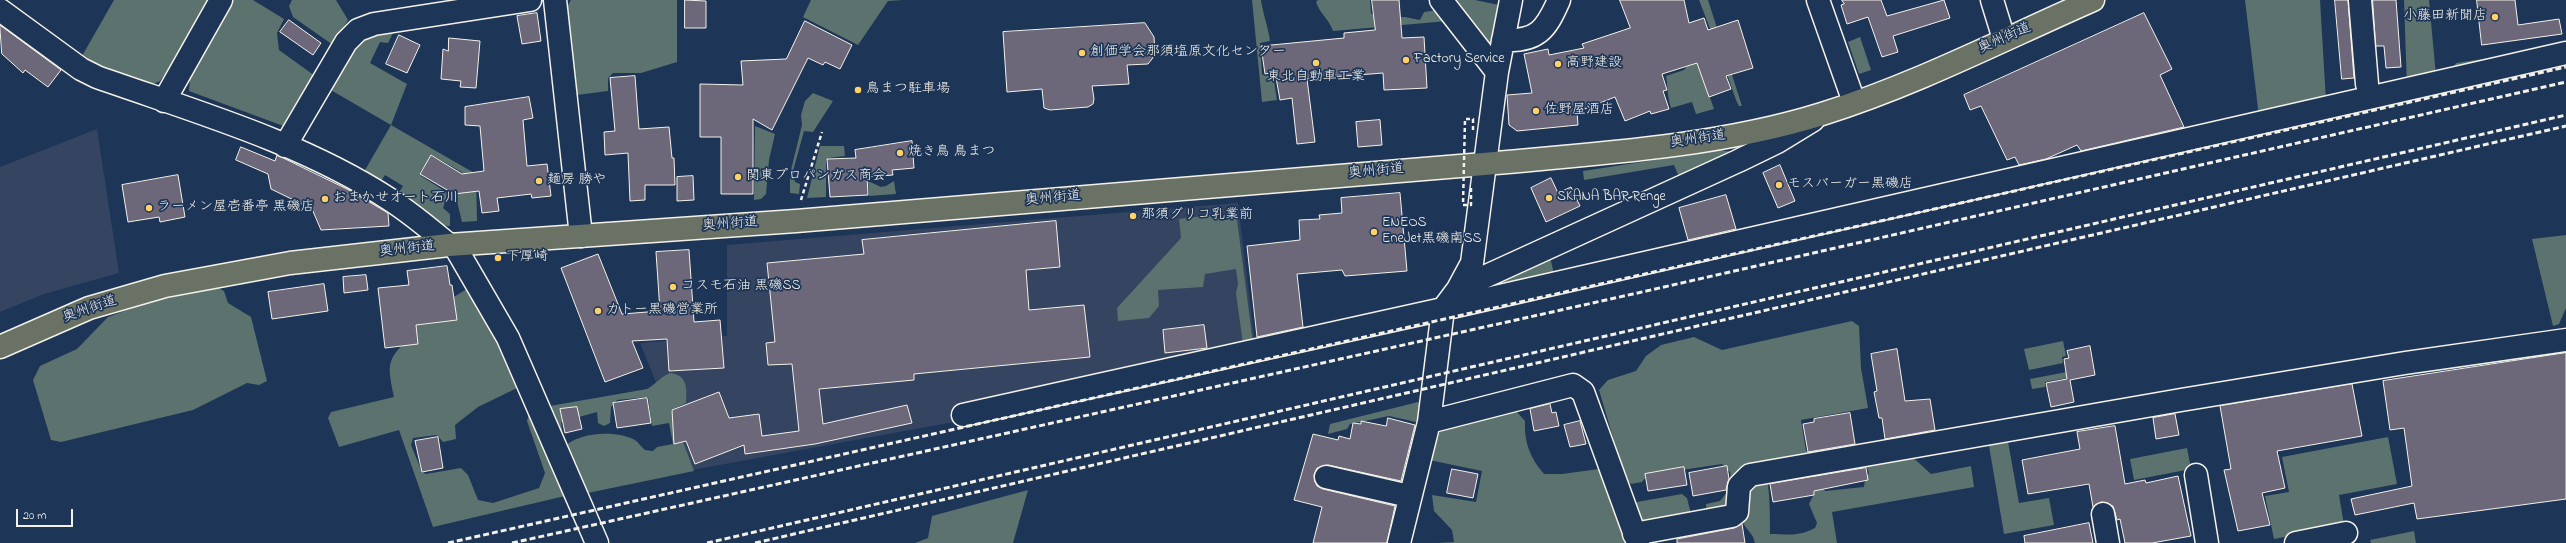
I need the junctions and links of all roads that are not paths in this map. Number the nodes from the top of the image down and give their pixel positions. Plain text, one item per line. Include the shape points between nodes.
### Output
1 (221, 0) edge
2 (530, 0) edge
3 (555, 0) edge
4 (1441, 0) edge
5 (1511, 0) edge
6 (1559, 0) edge
7 (1818, 0) edge
8 (1992, 0) edge
9 (2093, 0) edge
10 (2360, 0) edge
11 (0, 10) edge
12 (2004, 39) junction
13 (1503, 40) junction
14 (2566, 53) edge
15 (1497, 72) junction
16 (2367, 84) dead end
17 (164, 101) junction
18 (1854, 102) junction
19 (1822, 114) junction
20 (285, 146) junction
21 (1484, 164) junction
22 (580, 236) junction
23 (452, 245) junction
24 (1458, 289) junction
25 (1443, 309) junction
26 (2566, 340) edge
27 (0, 347) edge
28 (963, 415) dead end
29 (1429, 422) junction
30 (2196, 475) dead end
31 (1326, 477) dead end
32 (1410, 496) junction
33 (2103, 514) dead end
34 (2346, 533) dead end
35 (1636, 539) edge
36 (597, 543) edge
37 (1399, 543) edge
38 (2108, 543) edge
39 (2207, 543) edge
40 (2296, 543) edge

1 - 17 street
2 - 20 street via 374,24 358,30 346,42
3 - 22 street
4 - 15 street
5 - 13 street
6 - 13 street via 1549,23 1541,31 1521,41
7 - 18 street
8 - 12 street
9 - 12 main road, 奥州街道
10 - 16 street
11 - 17 street via 81,69
12 - 18 main road, 奥州街道 via 1939,70
13 - 15 street
14 - 25 street via 1801,225
15 - 21 street
17 - 20 street
18 - 19 main road, 奥州街道
19 - 21 main road, 奥州街道 via 1721,137 1596,154
19 - 24 street via 1777,142 1732,164
20 - 23 street via 338,170 389,199
21 - 22 main road, 奥州街道 via 796,221
21 - 24 street via 1472,262
22 - 23 main road, 奥州街道
23 - 27 main road, 奥州街道 via 290,263 165,286 89,308
23 - 36 street via 508,338
24 - 25 street
25 - 28 street
25 - 29 street
26 - 35 street via 2188,398 1750,475 1740,486 1737,512 1732,516
29 - 32 street
29 - 35 street via 1573,385 1583,392
30 - 39 street
31 - 32 street
32 - 37 street
33 - 38 street
34 - 40 street

